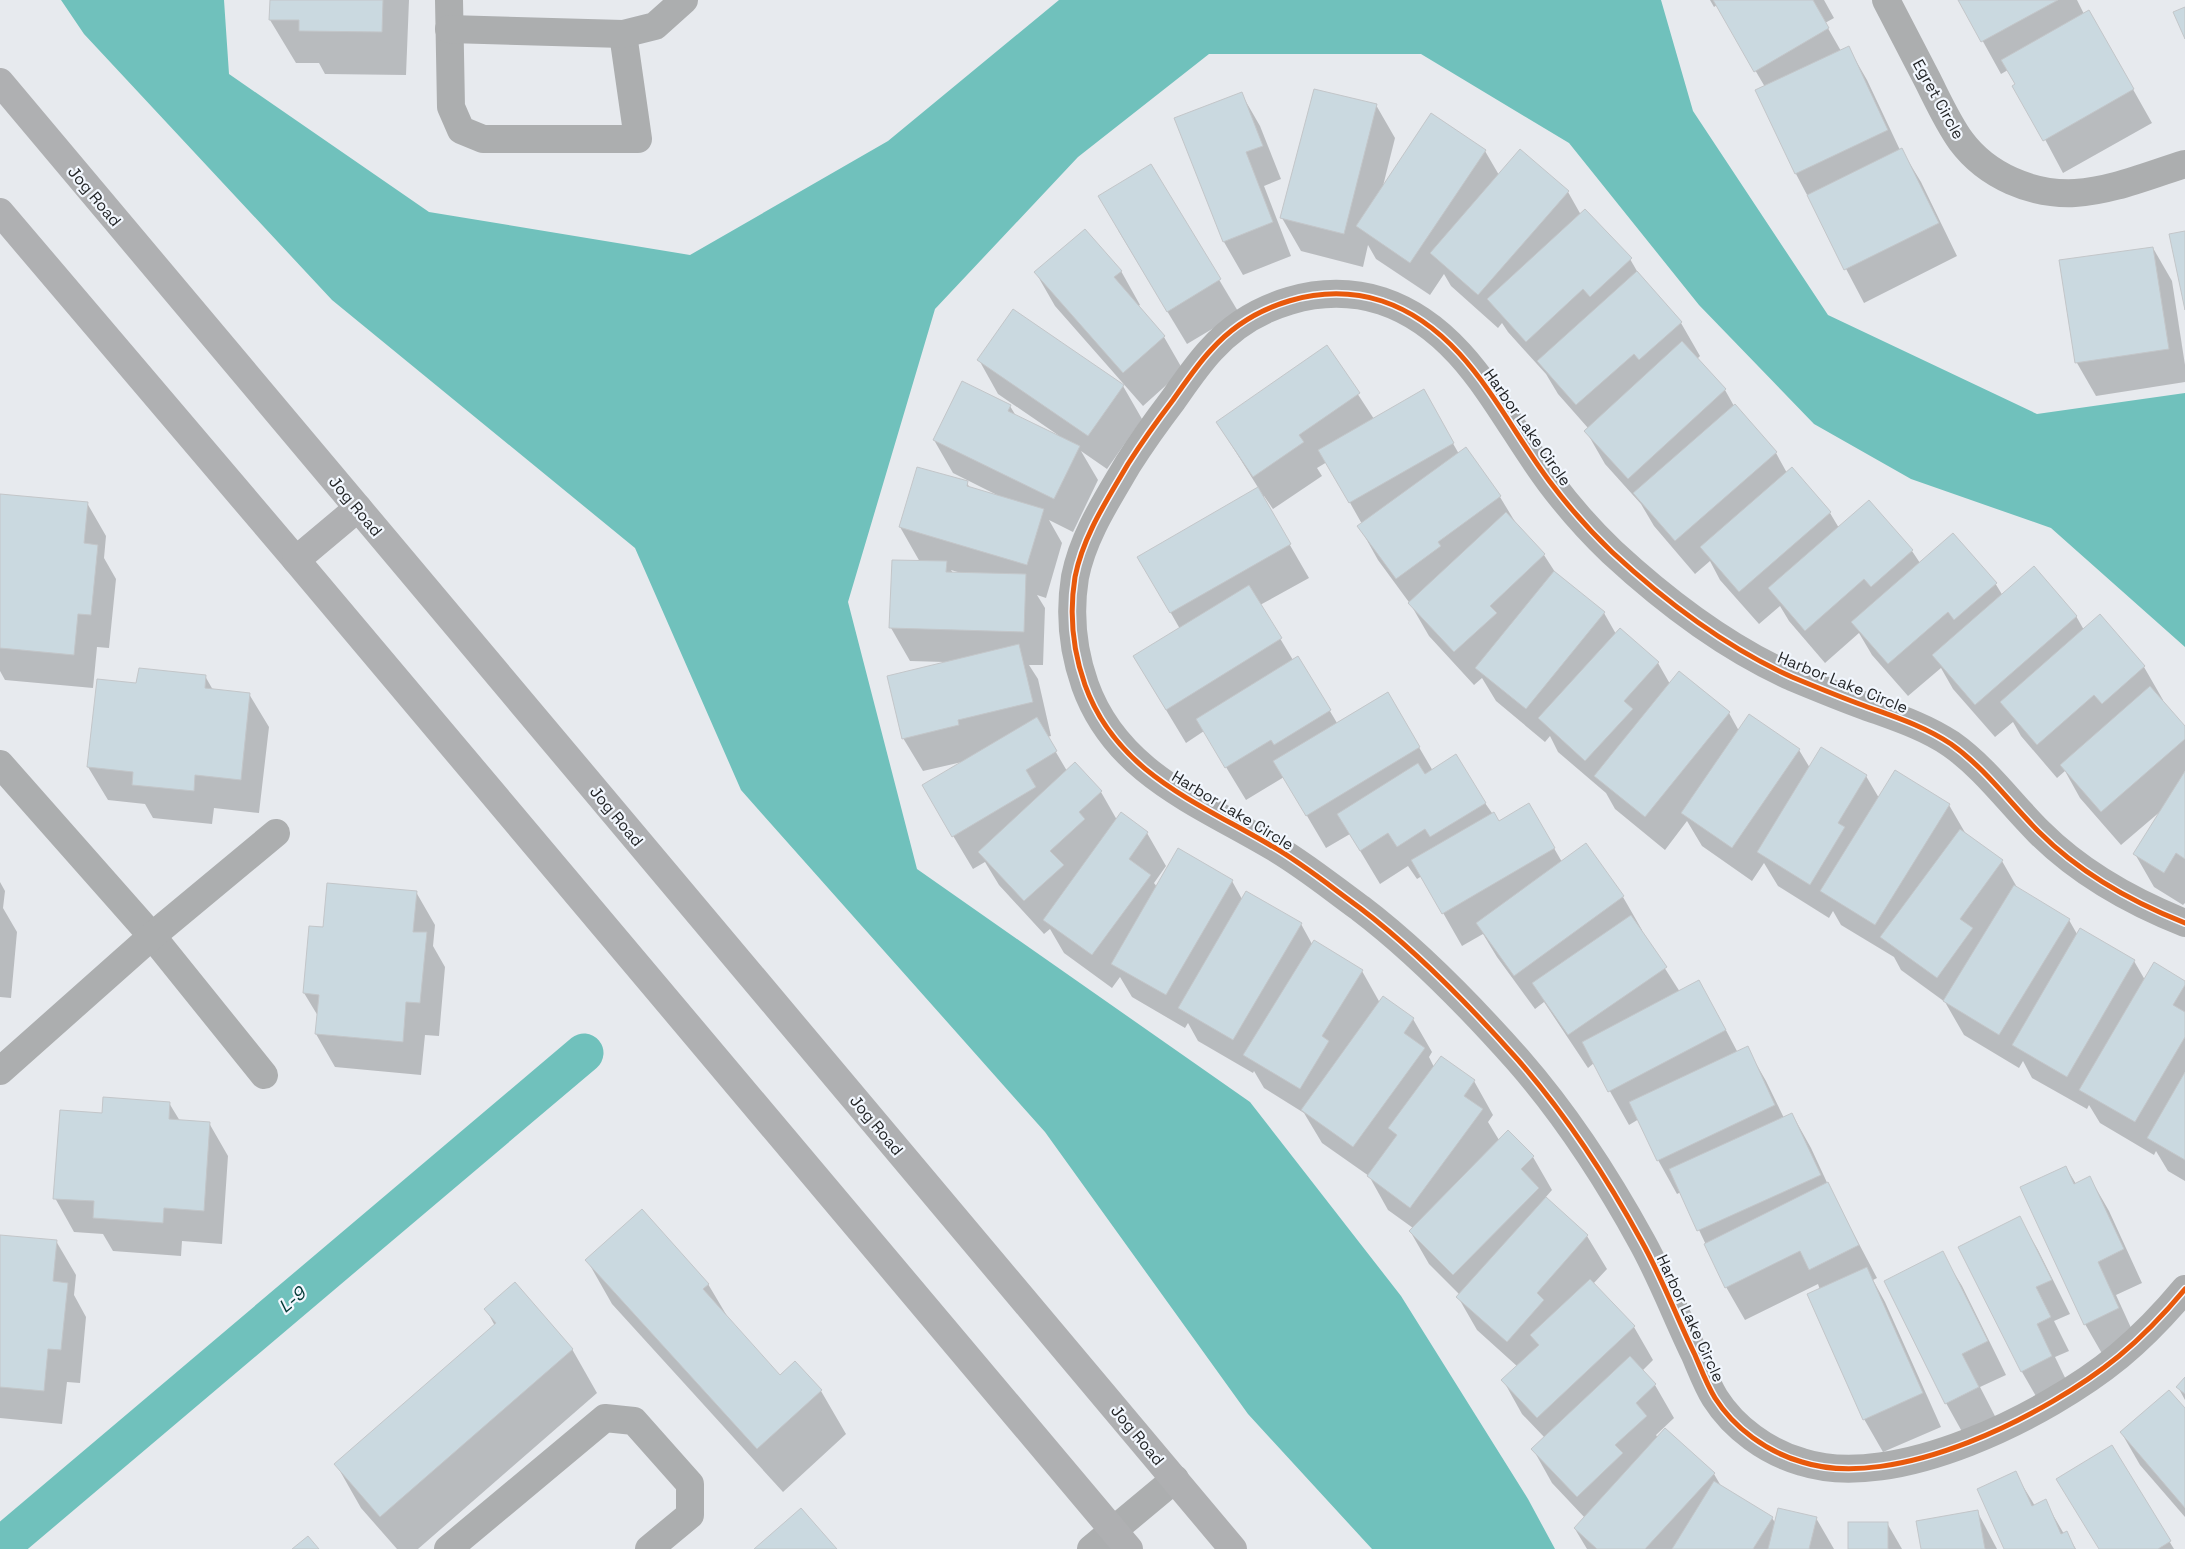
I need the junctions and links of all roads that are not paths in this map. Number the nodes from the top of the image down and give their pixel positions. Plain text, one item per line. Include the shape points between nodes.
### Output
1 (449, 0) edge
2 (684, 0) edge
3 (1886, 0) edge
4 (449, 29) junction
5 (623, 34) junction
6 (0, 82) edge
7 (2185, 164) edge
8 (0, 212) edge
9 (358, 508) junction
10 (296, 560) junction
11 (0, 764) edge
12 (276, 833) dead end
13 (2185, 923) edge
14 (152, 936) junction
15 (0, 1071) edge
16 (264, 1075) dead end
17 (2185, 1289) edge
18 (1174, 1479) junction
19 (1121, 1540) edge
20 (448, 1549) edge
21 (649, 1549) edge
22 (1091, 1549) edge
23 (1233, 1549) edge

1 - 4 street
2 - 5 street via 655,26
3 - 7 street, Egret Circle via 1962,142 2000,175 2023,186 2048,192 2074,193 2100,190
4 - 5 street
4 - 5 street via 451,108 461,130 483,139 638,139
6 - 9 main road, Jog Road
8 - 10 main road
9 - 10 main road
9 - 18 main road, Jog Road
10 - 19 main road
11 - 14 street
12 - 14 street
13 - 17 street, Harbor Lake Circle via 2103,883 2057,849 1979,766 1932,732 1787,675 1737,649 1668,601 1605,545 1550,482 1489,390 1452,347 1432,328 1383,302 1356,295 1300,297 1273,305 1229,331 1208,352 1144,438 1083,548 1072,598 1072,625 1075,651 1091,700 1103,723 1137,764 1157,780 1282,852 1369,915 1450,987 1524,1066 1588,1153 1644,1246 1714,1396 1751,1437 1775,1452 1828,1468 1861,1470 1937,1453 2009,1425 2076,1387 2118,1357 2163,1316
14 - 15 street
14 - 16 street
18 - 19 street
18 - 23 main road, Jog Road
19 - 22 street
20 - 21 street via 605,1418 634,1421 690,1484 690,1515

